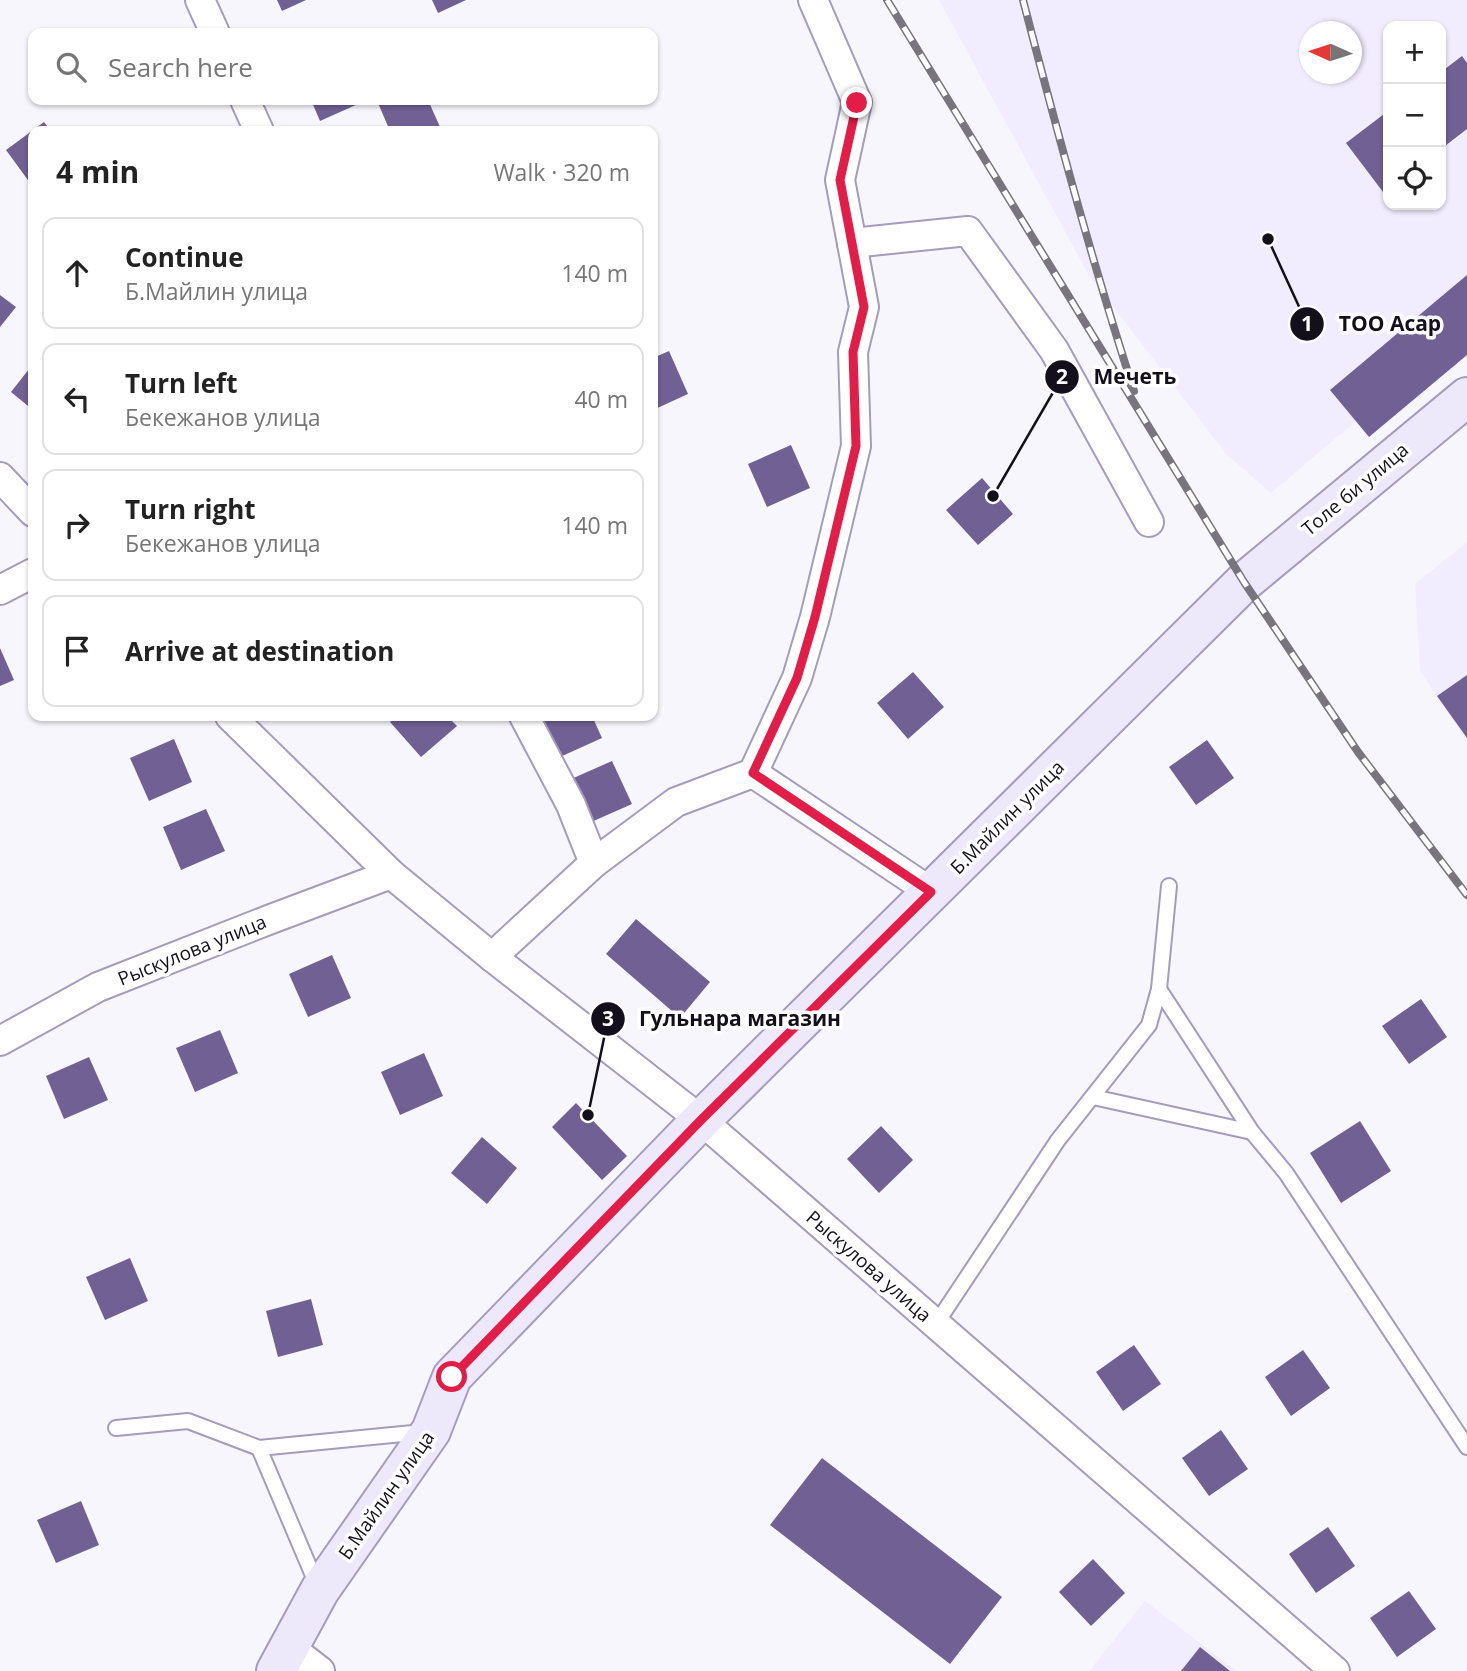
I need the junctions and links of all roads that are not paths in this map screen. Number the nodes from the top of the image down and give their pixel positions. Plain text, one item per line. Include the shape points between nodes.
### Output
1 (200, 0) edge
2 (814, 0) edge
3 (213, 28) edge
4 (247, 105) edge
5 (257, 126) edge
6 (852, 243) junction
7 (1467, 397) edge
8 (0, 477) edge
9 (28, 507) edge
10 (1149, 522) dead end
11 (28, 576) edge
12 (1244, 582) joint
13 (0, 590) edge
14 (235, 721) edge
15 (527, 721) edge
16 (753, 773) junction
17 (594, 863) junction
18 (391, 874) junction
19 (1169, 886) dead end
20 (931, 892) junction
21 (492, 957) junction
22 (1159, 989) junction
23 (0, 1041) edge
24 (1093, 1097) junction
25 (701, 1120) junction
26 (1252, 1132) junction
27 (936, 1324) junction
28 (116, 1428) dead end
29 (431, 1431) junction
30 (1467, 1447) edge
31 (259, 1448) junction
32 (320, 1590) junction
33 (282, 1659) edge
34 (320, 1671) edge
35 (1335, 1671) edge

1 - 3 street
2 - 6 street via 857,103 840,180
4 - 5 street
6 - 10 street via 968,231 1054,350
6 - 16 street via 864,307 853,352 856,446 797,678
7 - 12 street, Толе би улица
8 - 9 street
11 - 13 street
12 - 20 street, Б.Майлин улица
14 - 18 street, Рыскулова улица
15 - 17 street via 571,805
16 - 17 street via 676,802
16 - 20 street
17 - 21 street
18 - 21 street, Рыскулова улица
18 - 23 street, Рыскулова улица via 98,987
19 - 22 lane
20 - 25 street, Б.Майлин улица
21 - 25 street, Рыскулова улица
22 - 24 lane via 1149,1025
22 - 26 lane
24 - 26 lane
24 - 27 lane via 1058,1140
25 - 27 street, Рыскулова улица
25 - 29 street, Б.Майлин улица via 452,1377
26 - 30 lane via 1286,1173
27 - 35 street, Рыскулова улица
28 - 31 lane via 188,1420
29 - 31 lane
29 - 32 street, Б.Майлин улица
31 - 32 lane
32 - 33 street, Б.Майлин улица
33 - 34 street

